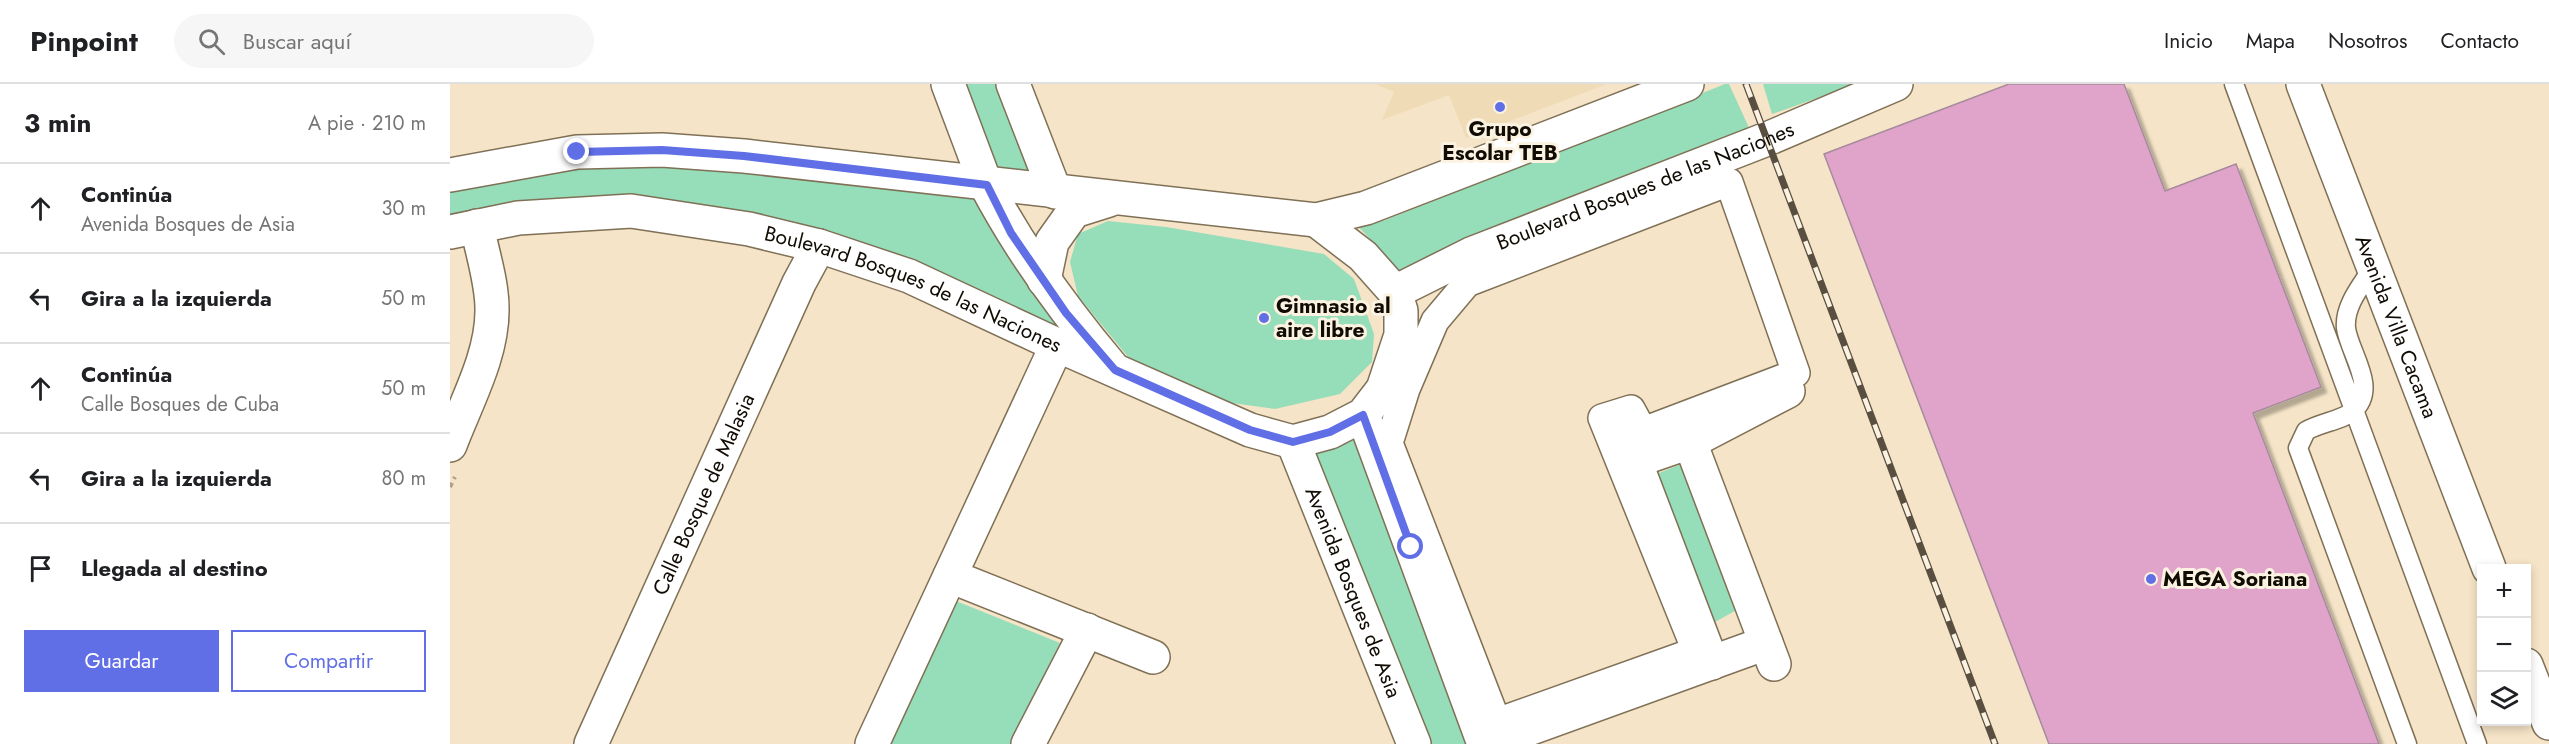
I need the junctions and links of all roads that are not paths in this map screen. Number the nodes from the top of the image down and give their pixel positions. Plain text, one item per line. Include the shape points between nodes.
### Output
1 (948, 84) edge
2 (1013, 84) edge
3 (1687, 84) edge
4 (1896, 84) edge
5 (2234, 84) edge
6 (2303, 84) edge
7 (450, 175) edge
8 (987, 185) junction
9 (1055, 192) junction
10 (1114, 199) junction
11 (1316, 220) junction
12 (463, 229) edge
13 (819, 246) junction
14 (2372, 269) junction
15 (1044, 280) junction
16 (1395, 292) junction
17 (1057, 345) junction
18 (1115, 370) junction
19 (1788, 391) dead end
20 (2353, 411) junction
21 (1363, 415) junction
22 (1293, 442) junction
23 (1690, 442) junction
24 (455, 455) edge
25 (2487, 564) edge
26 (950, 576) junction
27 (1087, 630) junction
28 (1153, 657) dead end
29 (1712, 663) junction
30 (2528, 672) edge
31 (2549, 723) edge
32 (1489, 737) edge
33 (591, 744) edge
34 (872, 744) edge
35 (1028, 744) edge
36 (1414, 744) edge
37 (2407, 744) edge
38 (2477, 744) edge

1 - 8 street
2 - 9 street
3 - 11 street via 1366,208
4 - 16 street, Boulevard Bosques de las Naciones via 1767,139 1472,254
5 - 20 lane
6 - 14 street, Avenida Villa Cacama
7 - 8 street via 577,152 662,150
8 - 9 street
8 - 15 street via 1011,233
9 - 10 street
10 - 11 street
10 - 15 street via 1074,211 1052,242
11 - 16 street via 1363,256
12 - 13 street, Boulevard Bosques de las Naciones via 518,218 631,211 748,229
12 - 24 street via 492,305 492,323
13 - 17 street, Boulevard Bosques de las Naciones via 909,276
13 - 33 street, Calle Bosque de Malasia
14 - 20 lane via 2352,299 2346,327 2364,382 2364,392
14 - 25 street, Avenida Villa Cacama
15 - 18 street via 1066,313
16 - 21 street via 1401,311 1401,335 1383,389
17 - 18 street, Boulevard Bosques de las Naciones
17 - 26 street
18 - 22 street, Boulevard Bosques de las Naciones via 1250,430
19 - 23 street
20 - 37 lane via 2306,431 2300,438 2299,457
20 - 38 lane
21 - 22 street via 1330,432
21 - 32 street
22 - 36 street, Avenida Bosques de Asia
23 - 29 street via 1770,653
23 - 29 street via 1630,447
26 - 27 street
26 - 34 street
27 - 28 street
27 - 35 street
29 - 32 street
30 - 31 street
32 - 32 street via 1389,443 1435,321 1467,283 1729,182 1796,373 1643,431 1631,409 1602,418 1696,651

